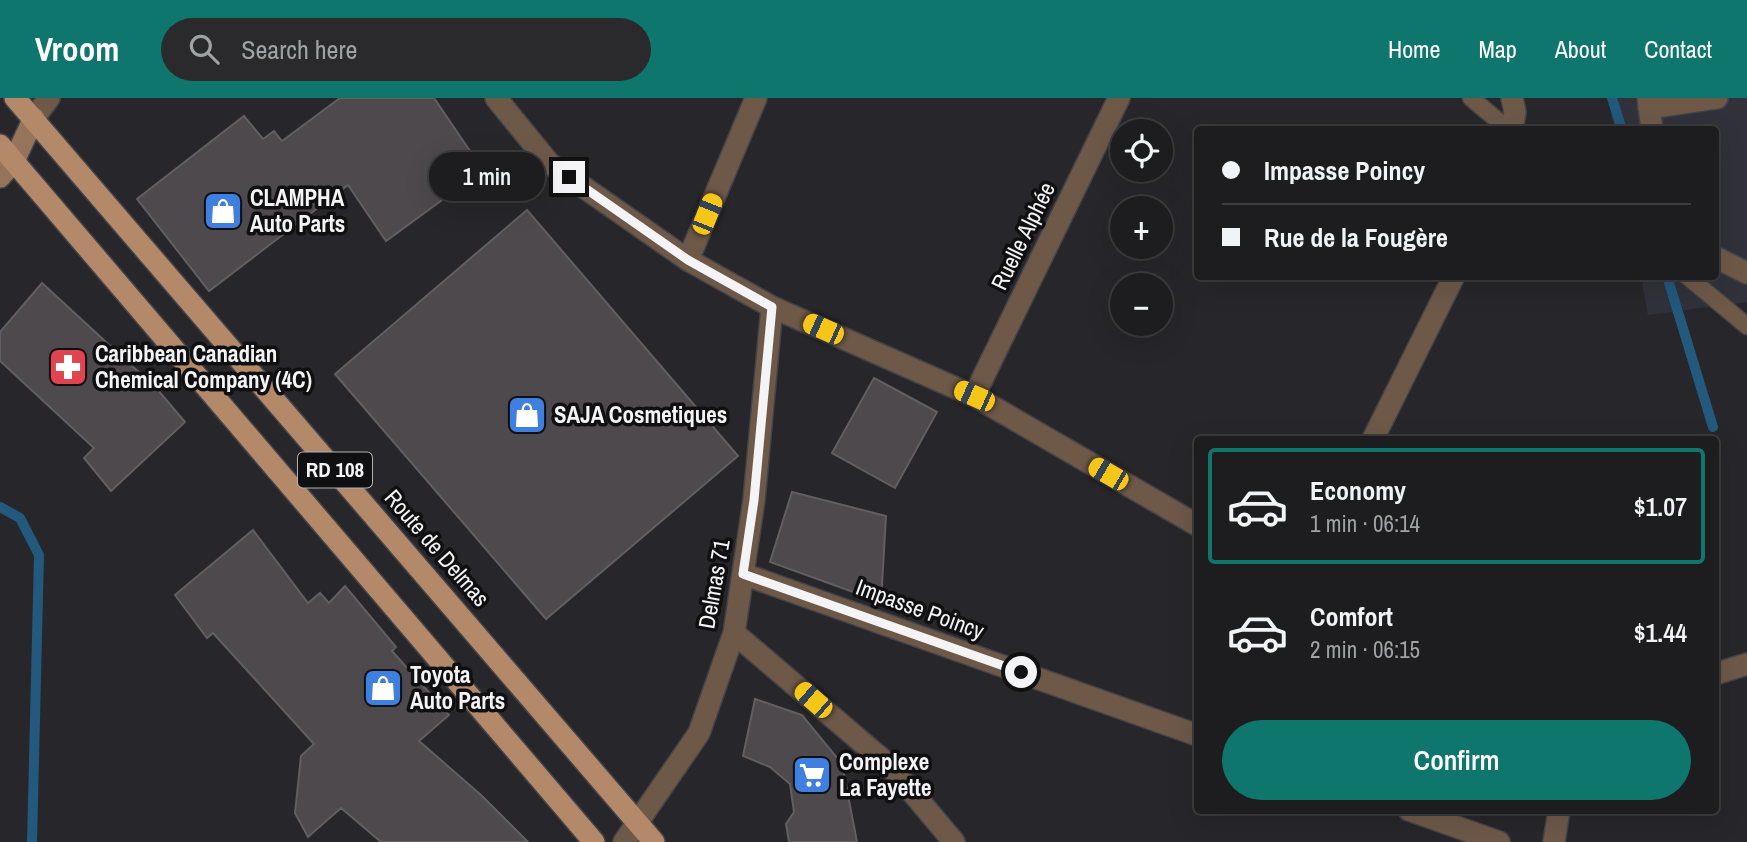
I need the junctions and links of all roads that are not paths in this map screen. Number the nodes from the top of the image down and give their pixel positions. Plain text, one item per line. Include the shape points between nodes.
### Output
1 (15, 98) edge
2 (50, 98) edge
3 (496, 98) edge
4 (756, 98) edge
5 (1119, 98) edge
6 (1471, 98) edge
7 (1512, 98) edge
8 (1717, 98) edge
9 (1648, 103) edge
10 (34, 118) junction
11 (1505, 126) edge
12 (1511, 126) edge
13 (1651, 126) edge
14 (4, 161) edge
15 (1719, 259) edge
16 (688, 260) junction
17 (1747, 273) edge
18 (1452, 280) edge
19 (1692, 280) edge
20 (772, 307) junction
21 (1747, 326) edge
22 (974, 396) junction
23 (1374, 436) edge
24 (1194, 523) edge
25 (743, 574) junction
26 (734, 633) junction
27 (1747, 664) edge
28 (1719, 673) edge
29 (1194, 734) edge
30 (1420, 814) edge
31 (1558, 814) edge
32 (637, 822) junction
33 (594, 842) edge
34 (624, 842) edge
35 (654, 842) edge
36 (954, 842) edge
37 (1499, 842) edge
38 (1554, 842) edge

1 - 10 main road, Route de Delmas / RD 108
2 - 10 street
3 - 16 street via 549,163
4 - 16 street
5 - 22 street, Ruelle Alphée
6 - 11 lane
7 - 12 street
8 - 9 street
9 - 13 street
10 - 14 street
10 - 32 main road, Route de Delmas / RD 108
14 - 33 main road, RD 108
15 - 17 street
16 - 20 street
18 - 23 street
19 - 21 lane
20 - 22 street
20 - 25 street, Delmas 71
22 - 24 street
25 - 26 street, Delmas 71
25 - 29 street, Impasse Poincy
26 - 32 street, Delmas 71 via 699,733
26 - 36 street via 891,767
27 - 28 street
30 - 37 street
31 - 38 street
32 - 34 street, Delmas 71
32 - 35 main road, Route de Delmas / RD 108

